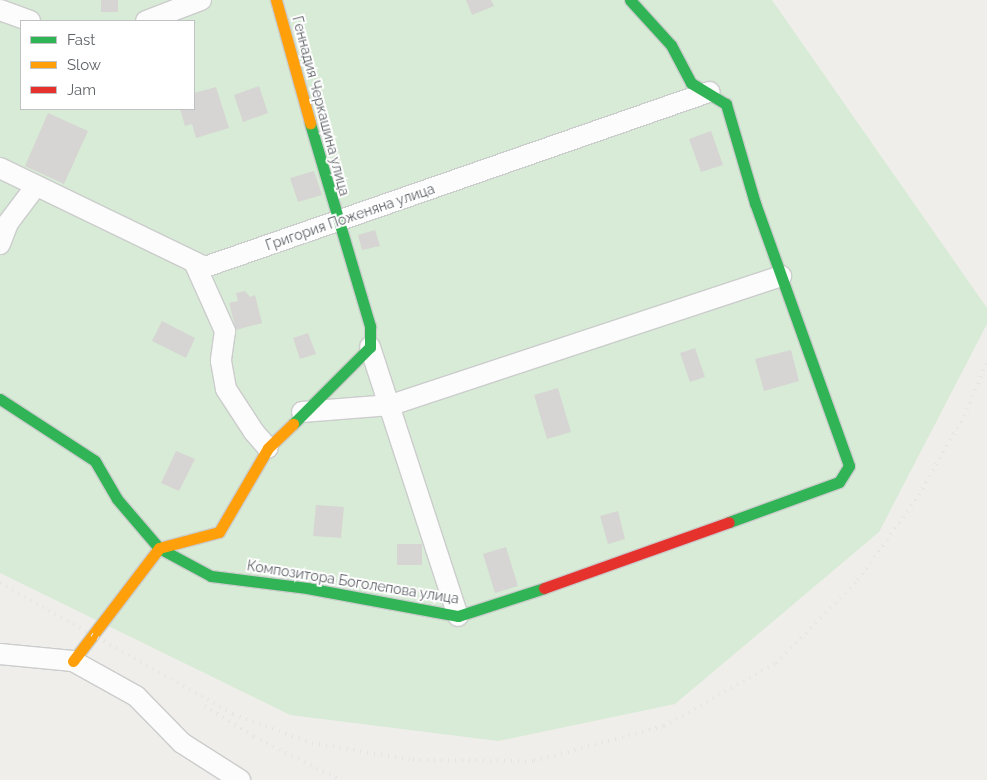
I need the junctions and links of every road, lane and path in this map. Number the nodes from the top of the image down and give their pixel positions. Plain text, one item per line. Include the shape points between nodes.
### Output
1 (201, 0) edge
2 (276, 0) edge
3 (630, 0) edge
4 (0, 10) edge
5 (27, 20) edge
6 (149, 20) edge
7 (709, 92) junction
8 (0, 168) edge
9 (36, 186) junction
10 (336, 220) junction
11 (0, 244) edge
12 (194, 262) junction
13 (781, 276) junction
14 (370, 347) junction
15 (0, 399) edge
16 (391, 404) junction
17 (302, 412) junction
18 (268, 448) junction
19 (159, 548) junction
20 (458, 616) junction
21 (0, 654) edge
22 (73, 662) junction
23 (240, 780) edge

1 - 6 street
2 - 10 street, Геннадия Черкашина улица
3 - 7 street via 671,45 691,83
4 - 5 street
7 - 10 street, Григория Поженяна улица
7 - 13 street via 726,104 755,203
8 - 9 street, Григория Поженяна улица
9 - 11 street via 8,223
9 - 12 street, Григория Поженяна улица
10 - 12 street, Григория Поженяна улица via 205,267
10 - 14 street, Геннадия Черкашина улица via 370,326
12 - 18 street via 225,331 221,361 226,389
13 - 16 street
13 - 20 street, Композитора Боголепова улица via 849,466 840,482 590,573
14 - 16 street
14 - 17 street
15 - 19 street, Композитора Боголепова улица via 95,461 117,500
16 - 17 street
16 - 20 street
17 - 18 street
18 - 19 street via 219,532
19 - 20 street, Композитора Боголепова улица via 211,576 307,588
19 - 22 street
21 - 22 street
22 - 23 street via 136,696 182,743

